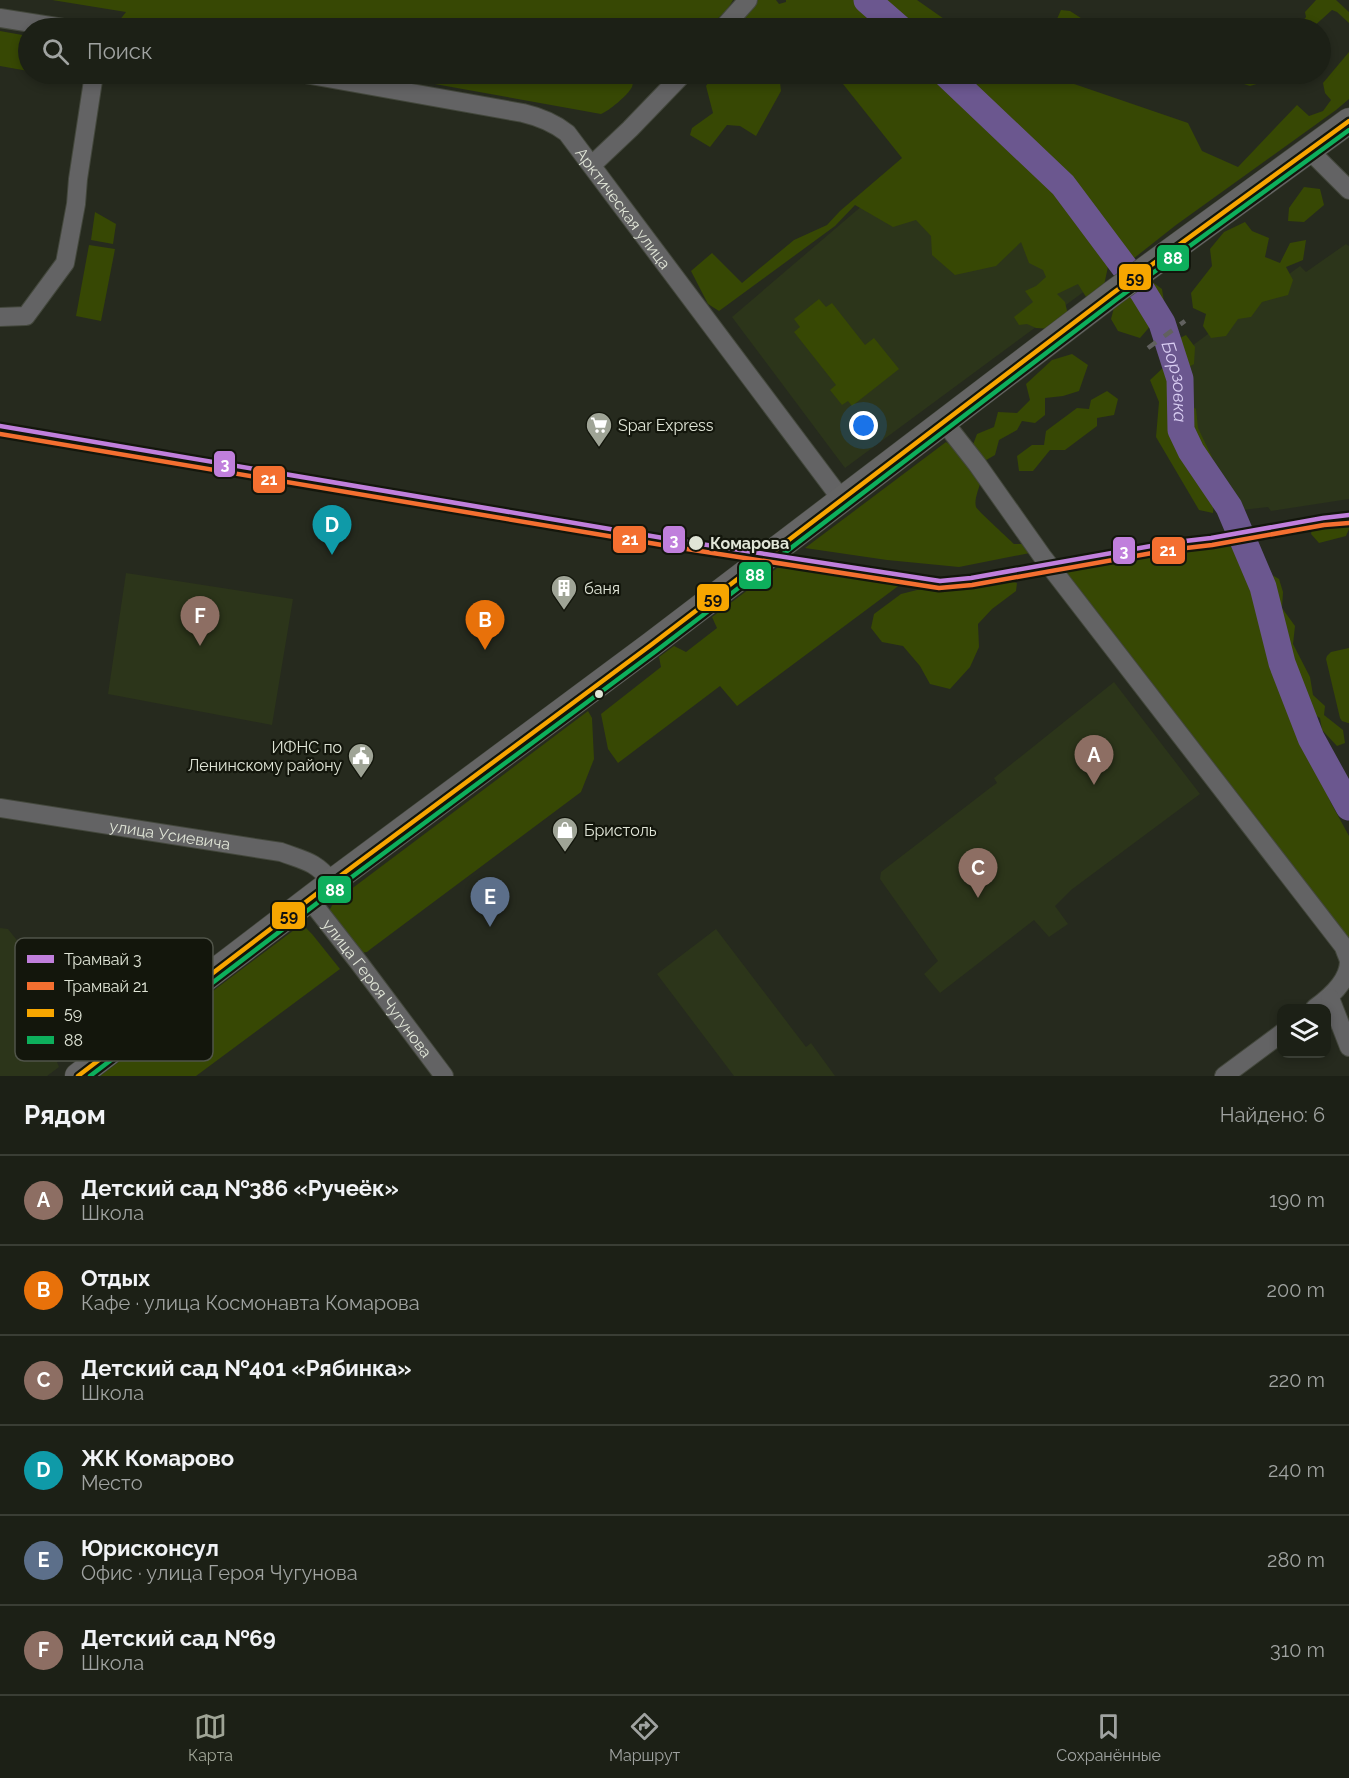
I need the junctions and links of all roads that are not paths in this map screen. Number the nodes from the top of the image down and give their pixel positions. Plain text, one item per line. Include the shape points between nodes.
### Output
1 (748, 0) edge
2 (0, 18) edge
3 (732, 18) edge
4 (18, 21) edge
5 (92, 84) edge
6 (359, 84) edge
7 (673, 84) edge
8 (1349, 121) edge
9 (1309, 150) junction
10 (592, 165) junction
11 (1349, 190) edge
12 (0, 317) edge
13 (944, 422) junction
14 (842, 500) junction
15 (0, 808) edge
16 (332, 882) junction
17 (309, 900) junction
18 (213, 973) edge
19 (1322, 1003) edge
20 (1277, 1037) edge
21 (1349, 1047) edge
22 (98, 1061) edge
23 (78, 1076) edge
24 (444, 1076) edge
25 (1224, 1076) edge

1 - 3 street
2 - 4 street
5 - 12 street via 65,263 26,316
6 - 10 street, Арктическая улица via 541,118 567,133
7 - 10 street
8 - 9 street
9 - 11 street
9 - 13 street
10 - 14 street, Арктическая улица
13 - 14 street
13 - 19 street via 1042,556 1344,947 1348,961 1345,976
14 - 16 street
15 - 16 street, улица Усиевича via 280,852 314,864
16 - 17 street
17 - 18 street
17 - 24 street, улица Героя Чугунова
19 - 21 street
20 - 25 street
22 - 23 street

